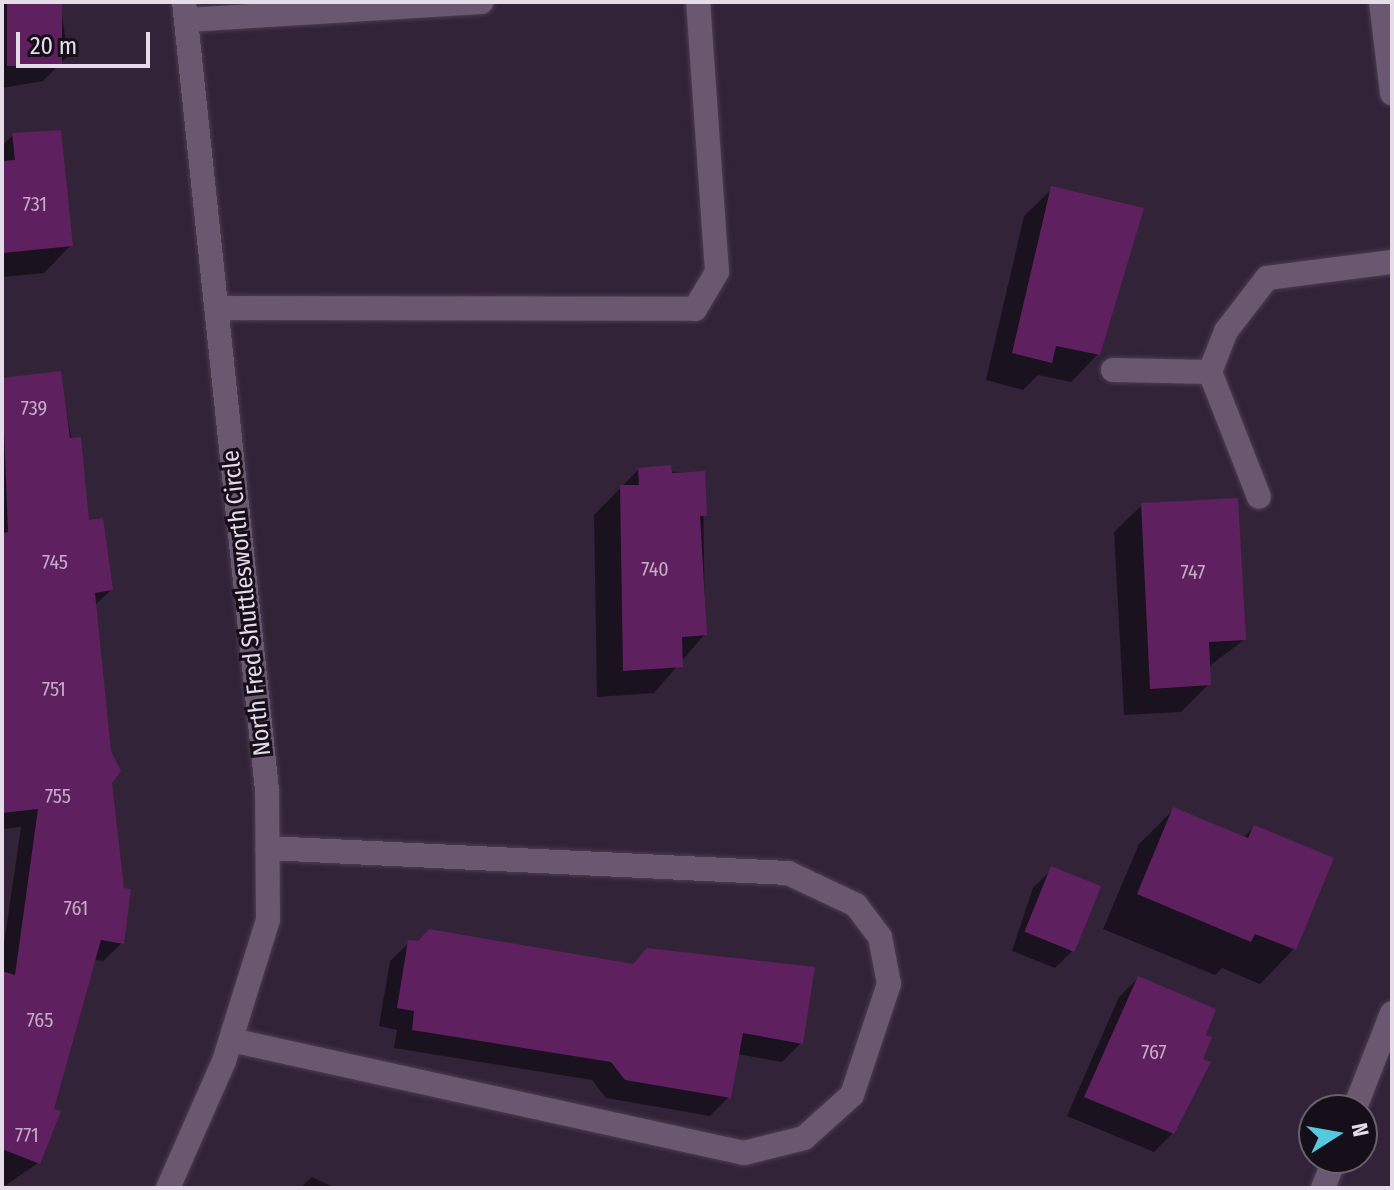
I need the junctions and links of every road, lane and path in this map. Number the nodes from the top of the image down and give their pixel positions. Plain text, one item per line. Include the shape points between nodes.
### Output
1 (481, 2) edge
2 (698, 2) edge
3 (1381, 2) edge
4 (185, 11) edge
5 (1392, 93) edge
6 (1392, 262) edge
7 (217, 308) junction
8 (1113, 370) dead end
9 (1210, 372) junction
10 (1259, 497) dead end
11 (268, 848) junction
12 (1392, 1013) edge
13 (231, 1040) junction
14 (1360, 1094) edge
15 (168, 1188) edge

1 - 4 street
2 - 7 street via 717,272 695,309
3 - 5 street
4 - 7 street, North Fred Shuttlesworth Circle
6 - 9 street via 1267,278 1226,331
7 - 11 street, North Fred Shuttlesworth Circle
8 - 9 street
9 - 10 street
11 - 13 street, North Fred Shuttlesworth Circle via 268,920
11 - 13 street via 788,873 856,905 880,937 889,984 852,1095 804,1138 744,1153
12 - 14 street
13 - 15 street, North Fred Shuttlesworth Circle

